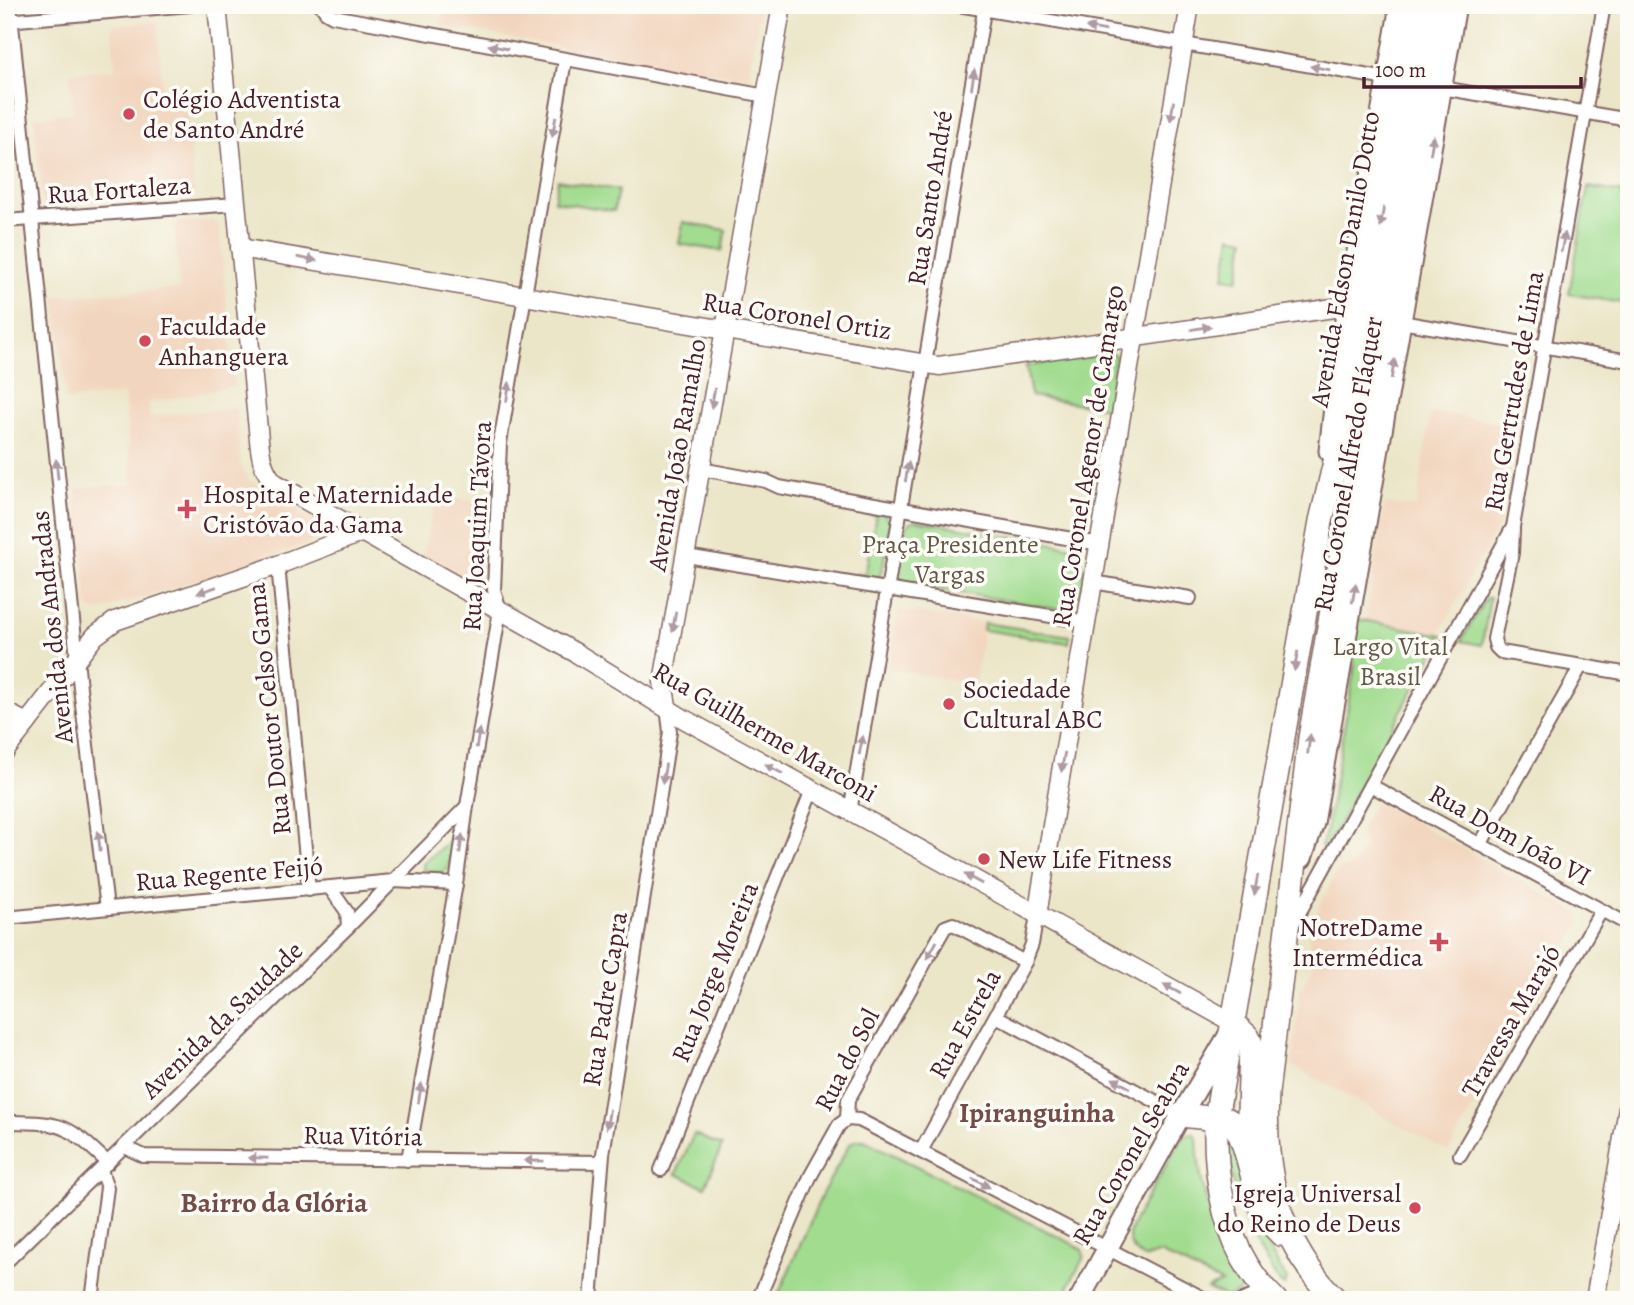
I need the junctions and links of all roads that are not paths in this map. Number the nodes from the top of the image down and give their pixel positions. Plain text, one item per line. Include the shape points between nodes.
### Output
1 (10, 5) edge
2 (190, 5) edge
3 (217, 5) edge
4 (321, 5) edge
5 (782, 5) edge
6 (958, 5) edge
7 (1190, 5) edge
8 (1400, 5) edge
9 (1418, 5) edge
10 (1436, 5) edge
11 (1456, 5) edge
12 (1604, 5) edge
13 (985, 8) edge
14 (8, 21) edge
15 (1183, 44) junction
16 (565, 60) junction
17 (1387, 79) junction
18 (1442, 88) junction
19 (766, 96) junction
20 (1586, 113) junction
21 (1629, 120) edge
22 (236, 204) junction
23 (31, 219) junction
24 (5, 221) edge
25 (240, 248) junction
26 (524, 297) junction
27 (1348, 306) junction
28 (1401, 322) junction
29 (725, 331) junction
30 (1133, 338) junction
31 (1545, 346) junction
32 (1629, 361) edge
33 (925, 364) junction
34 (701, 468) junction
35 (901, 509) junction
36 (1321, 522) junction
37 (1513, 527) junction
38 (363, 532) junction
39 (1100, 544) junction
40 (686, 556) junction
41 (278, 565) junction
42 (1093, 582) junction
43 (888, 589) junction
44 (1190, 598) dead end
45 (500, 610) junction
46 (1087, 622) junction
47 (78, 658) junction
48 (1581, 666) junction
49 (1629, 674) edge
50 (667, 706) junction
51 (5, 712) edge
52 (27, 723) junction
53 (5, 751) edge
54 (1370, 785) junction
55 (812, 790) junction
56 (467, 806) junction
57 (850, 812) junction
58 (1480, 845) junction
59 (393, 881) junction
60 (456, 884) junction
61 (1292, 885) junction
62 (330, 888) junction
63 (309, 890) junction
64 (107, 908) junction
65 (1601, 911) junction
66 (1037, 915) junction
67 (5, 918) edge
68 (1629, 925) edge
69 (348, 927) junction
70 (1285, 939) junction
71 (1025, 962) junction
72 (996, 1016) junction
73 (1231, 1028) junction
74 (1629, 1103) edge
75 (1181, 1115) junction
76 (846, 1118) junction
77 (1216, 1118) junction
78 (5, 1122) edge
79 (125, 1147) junction
80 (921, 1151) junction
81 (1460, 1155) dead end
82 (408, 1160) junction
83 (602, 1162) junction
84 (1248, 1163) junction
85 (104, 1166) junction
86 (661, 1170) dead end
87 (1294, 1246) junction
88 (1107, 1248) junction
89 (5, 1263) edge
90 (1317, 1291) edge
91 (1271, 1296) edge
92 (92, 1300) edge
93 (592, 1300) edge
94 (758, 1300) edge
95 (1079, 1300) edge
96 (1207, 1300) edge
97 (1243, 1300) edge
98 (1336, 1300) edge
99 (1595, 1300) edge

1 - 14 street, Avenida dos Andradas
2 - 14 street
3 - 22 street
16 -> 4 street via 333,16
5 - 19 street, Avenida João Ramalho
6 - 13 street
7 - 15 street, Rua Coronel Agenor de Camargo
8 - 17 main road, Rua Coronel Alfredo Fláquer
9 -> 36 highway, Avenida Edson Danilo Dotto via 1346,416
61 -> 10 highway, Avenida Edson Danilo Dotto via 1310,738
11 - 18 main road, Rua Coronel Alfredo Fláquer
12 - 20 street, Rua Gertrudes de Lima
15 -> 13 street
33 -> 13 street, Rua Santo André
14 - 23 street, Avenida dos Andradas
17 -> 15 street
15 -> 30 street, Rua Coronel Agenor de Camargo
16 - 19 street
16 -> 26 street, Rua Joaquim Távora
17 - 27 main road, Rua Coronel Alfredo Fláquer
18 - 20 street
28 -> 18 main road, Rua Coronel Alfredo Fláquer
19 - 29 street, Avenida João Ramalho
20 - 21 street
31 -> 20 street, Rua Gertrudes de Lima
22 - 23 street, Rua Fortaleza
22 - 25 street
23 - 24 street, Rua Fortaleza
47 -> 23 street, Avenida dos Andradas
25 -> 26 street, Rua Coronel Ortiz
25 - 38 street, Rua Guilherme Marconi via 262,460 268,476
26 - 29 street, Rua Coronel Ortiz
45 -> 26 street, Rua Joaquim Távora via 494,590 498,455
30 -> 27 street, Rua Coronel Ortiz
27 - 36 main road, Rua Coronel Alfredo Fláquer
28 - 31 street
61 -> 28 main road, Rua Coronel Alfredo Fláquer via 1314,823
29 - 33 street, Rua Coronel Ortiz
29 -> 34 street, Avenida João Ramalho
30 - 33 street, Rua Coronel Ortiz via 944,366
30 - 39 street, Rua Coronel Agenor de Camargo
31 - 32 street
31 - 37 street, Rua Gertrudes de Lima
35 -> 33 street, Rua Santo André
34 - 35 street
34 - 40 street, Avenida João Ramalho
35 - 39 street
35 - 43 street, Rua Santo André
36 -> 73 highway, Rua Coronel Alfredo Fláquer
37 - 48 street via 1496,647 1501,652
37 - 54 street, Rua Gertrudes de Lima
38 - 41 street
38 - 45 street, Rua Guilherme Marconi
39 - 42 street, Rua Coronel Agenor de Camargo
40 - 43 street
40 -> 50 street, Avenida João Ramalho via 663,682
41 -> 47 street via 115,621 95,636
41 - 63 street, Rua Doutor Celso Gama
42 - 44 street
42 - 46 street, Rua Coronel Agenor de Camargo
43 - 46 street
57 -> 43 street, Rua Santo André
45 - 50 street, Rua Guilherme Marconi
56 -> 45 street, Rua Joaquim Távora
46 -> 66 street, Rua Coronel Agenor de Camargo
47 - 52 street
64 -> 47 street, Avenida dos Andradas
48 - 49 street
48 - 58 street
55 -> 50 street, Rua Guilherme Marconi
50 -> 83 street, Rua Padre Capra via 671,727
51 - 52 street
52 - 53 street
54 - 58 street, Rua Dom João VI
54 - 70 street, Rua Gertrudes de Lima
55 - 57 street, Rua Guilherme Marconi
55 - 86 street, Rua Jorge Moreira
56 - 59 street, Avenida da Saudade
60 -> 56 street, Rua Joaquim Távora
66 -> 57 street, Rua Guilherme Marconi
58 - 65 street, Rua Dom João VI
59 - 60 street, Rua Regente Feijó
59 - 62 street, Rua Regente Feijó
59 - 69 street, Avenida da Saudade
82 -> 60 street, Rua Joaquim Távora
61 - 70 highway, Rua Coronel Alfredo Fláquer
62 - 63 street, Rua Regente Feijó
62 - 69 street via 347,912
63 - 64 street, Rua Regente Feijó
64 - 67 street, Rua Regente Feijó
65 - 68 street, Rua Dom João VI
65 - 81 street, Travessa Marajó
66 - 71 street, Rua Estrela
73 -> 66 street, Rua Guilherme Marconi
69 - 79 street, Avenida da Saudade
70 - 87 highway, Rua Coronel Alfredo Fláquer via 1266,1112 1267,1152 1277,1200
71 - 72 street, Rua Estrela
71 -> 76 street, Rua do Sol via 947,925 848,1100
75 -> 72 street
72 - 80 street, Rua Estrela
73 - 75 main road, Rua Coronel Seabra
73 - 77 highway, Rua Coronel Alfredo Fláquer
73 - 84 highway via 1248,1037 1251,1044
74 - 99 street
75 - 77 highway
75 - 88 main road, Rua Coronel Seabra
76 - 80 street
76 - 94 street, Rua do Sol via 810,1177
77 - 84 highway via 1234,1123
77 - 91 highway, Rua Coronel Alfredo Fláquer via 1217,1178 1225,1216 1249,1267
78 - 85 street via 65,1127 77,1134
82 -> 79 street, Rua Vitória via 144,1156
79 - 85 street, Avenida da Saudade
80 -> 88 street
83 -> 82 street, Rua Vitória
83 - 93 street, Rua Padre Capra
84 - 87 highway via 1266,1217
85 - 89 street, Avenida da Saudade
85 - 92 street via 107,1188
87 - 90 highway
88 - 95 main road, Rua Coronel Seabra
88 - 96 street
90 - 98 highway
91 - 97 street

